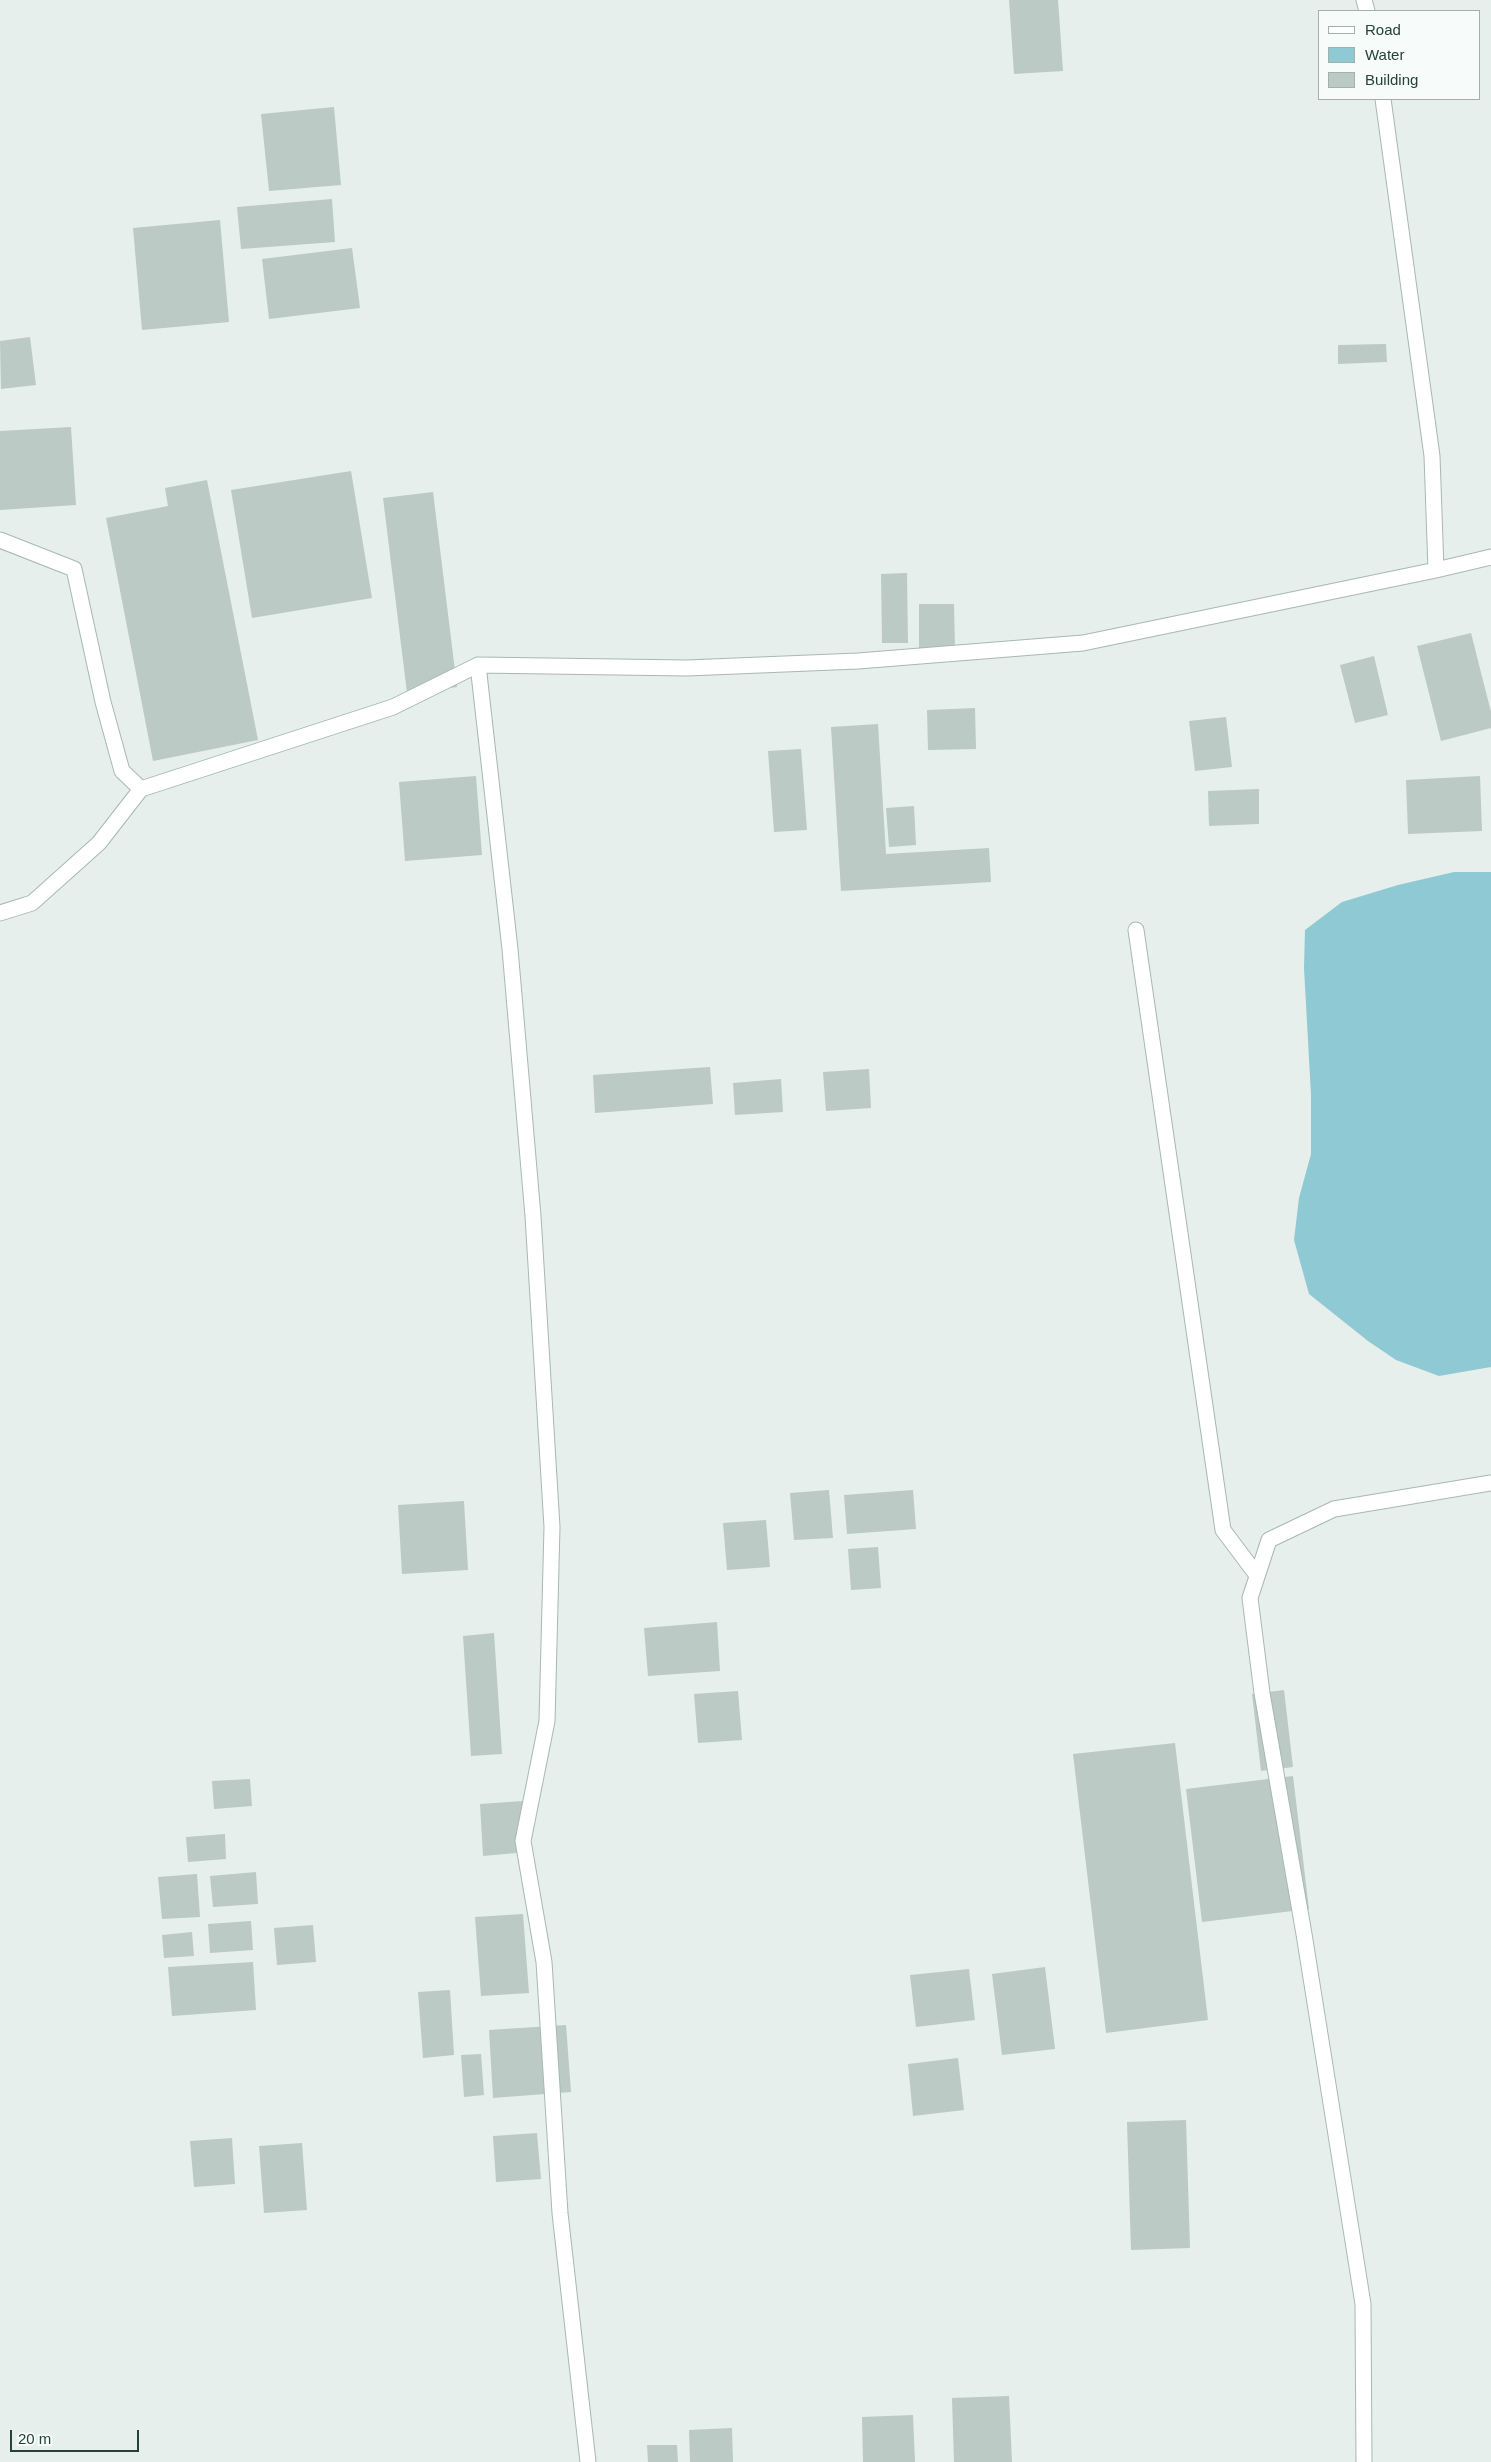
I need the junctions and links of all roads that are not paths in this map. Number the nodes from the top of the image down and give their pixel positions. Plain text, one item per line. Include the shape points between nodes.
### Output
1 (1383, 100) edge
2 (0, 540) edge
3 (1491, 557) edge
4 (1436, 570) junction
5 (478, 665) junction
6 (141, 789) junction
7 (0, 914) edge
8 (1136, 930) dead end
9 (1491, 1483) edge
10 (1259, 1568) junction
11 (588, 2462) edge
12 (1364, 2462) edge

1 - 4 street via 1432,456
2 - 6 street via 74,569 102,702 122,771
3 - 4 street
4 - 5 street via 1083,643 858,661 686,668
5 - 6 street via 393,707
5 - 11 street via 510,949 533,1216 552,1527 547,1721 523,1841 544,1962 560,2214
6 - 7 street via 99,843 32,903
8 - 10 street via 1223,1530 1256,1574
9 - 10 street via 1334,1509 1269,1540
10 - 12 street via 1250,1598 1262,1693 1363,2304

